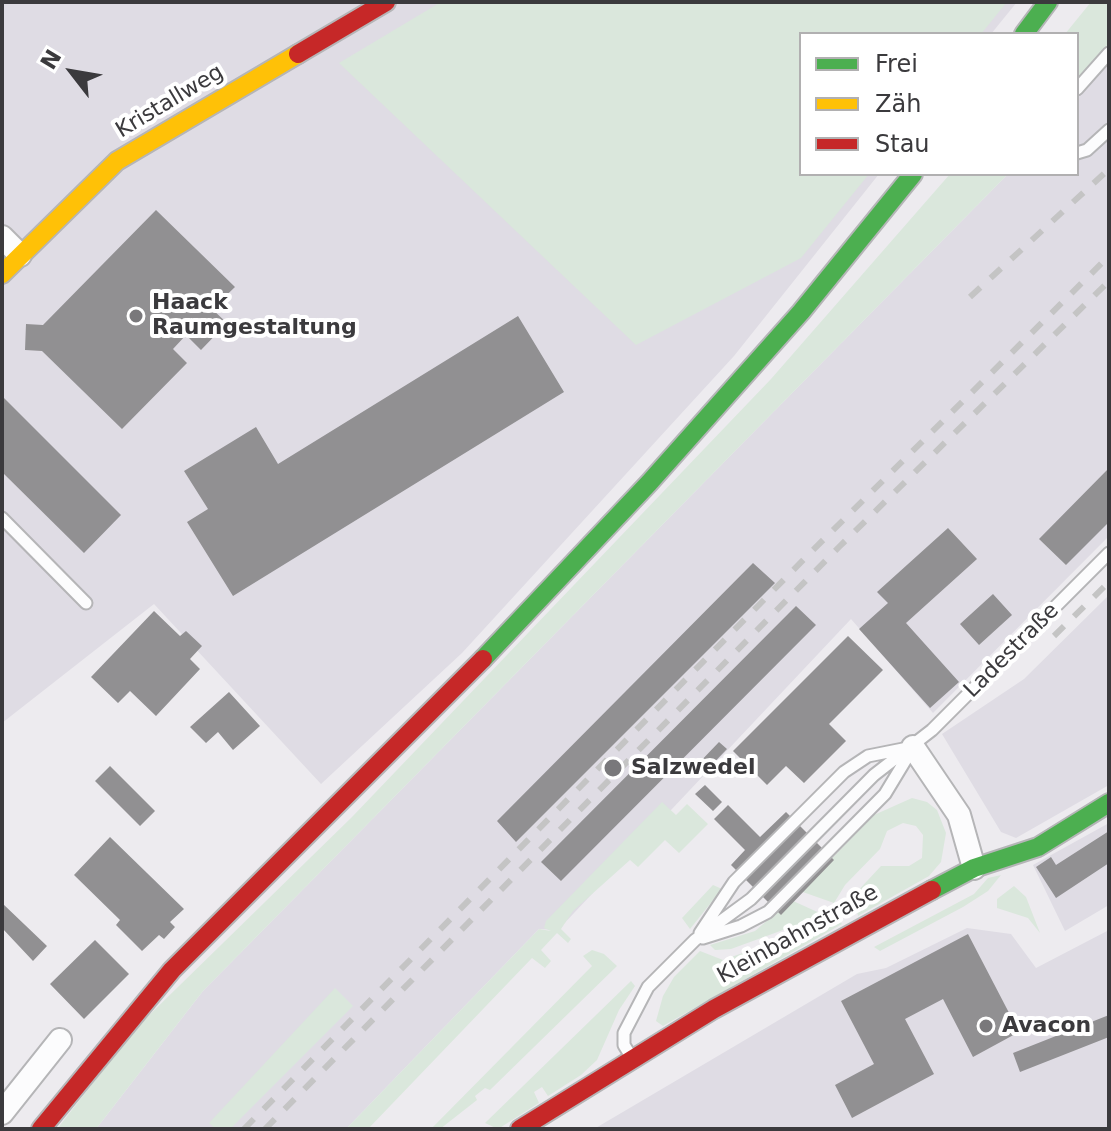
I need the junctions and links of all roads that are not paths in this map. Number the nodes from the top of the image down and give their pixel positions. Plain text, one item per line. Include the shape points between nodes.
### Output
1 (386, 2) edge
2 (1048, 2) edge
3 (1026, 32) edge
4 (1109, 53) edge
5 (1079, 87) edge
6 (1109, 130) edge
7 (1079, 152) edge
8 (911, 176) edge
9 (2, 237) edge
10 (20, 255) junction
11 (2, 274) edge
12 (2, 518) edge
13 (1109, 553) edge
14 (86, 603) dead end
15 (913, 747) junction
16 (1109, 803) edge
17 (974, 868) junction
18 (695, 940) junction
19 (60, 1040) dead end
20 (632, 1059) junction
21 (2, 1113) edge
22 (41, 1129) edge
23 (520, 1129) edge

1 - 10 main road, Kristallweg via 117,161
2 - 3 main road
4 - 5 lane
6 - 7 lane
8 - 22 main road via 801,312 649,483 479,664 172,970
9 - 10 street
10 - 11 main road, Kristallweg
12 - 14 lane
13 - 15 lane, Ladestraße
15 - 17 street via 959,815
15 - 18 lane via 874,775 751,899
15 - 18 lane via 885,794 768,912
15 - 18 lane via 868,756 844,772 734,882
16 - 17 main road, Kleinbahnstraße via 1038,847
17 - 20 main road, Kleinbahnstraße via 850,932
18 - 20 lane via 648,987 624,1033
19 - 21 street
20 - 23 main road, Kleinbahnstraße

